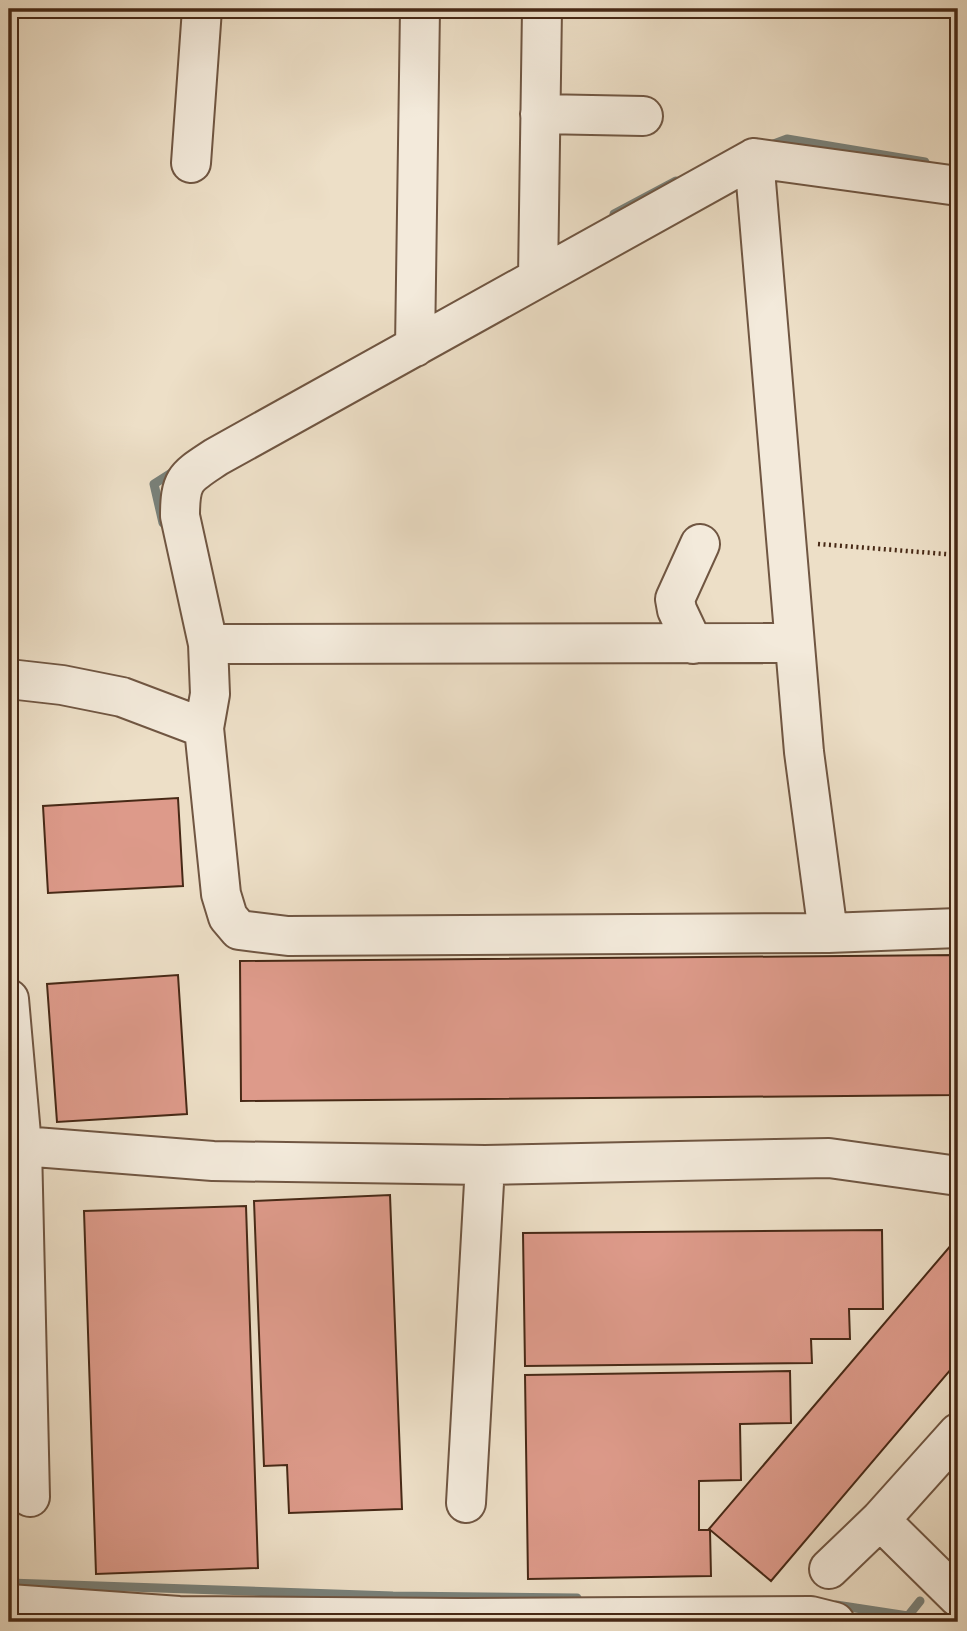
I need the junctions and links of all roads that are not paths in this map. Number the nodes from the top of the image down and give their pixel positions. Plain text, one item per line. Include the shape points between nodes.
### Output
1 (202, 9) edge
2 (420, 9) edge
3 (542, 9) edge
4 (540, 114) junction
5 (643, 116) dead end
6 (754, 158) junction
7 (191, 163) dead end
8 (958, 186) edge
9 (538, 278) junction
10 (415, 346) junction
11 (701, 544) dead end
12 (692, 643) junction
13 (794, 643) junction
14 (208, 644) junction
15 (9, 679) edge
16 (204, 728) junction
17 (958, 928) edge
18 (828, 933) junction
19 (9, 999) edge
20 (22, 1146) junction
21 (485, 1165) junction
22 (958, 1176) edge
23 (958, 1433) edge
24 (30, 1497) dead end
25 (466, 1503) dead end
26 (880, 1520) junction
27 (829, 1569) dead end
28 (958, 1597) edge
29 (9, 1604) edge
30 (835, 1622) edge

1 - 7 street
2 - 10 street
3 - 4 street
4 - 5 street
4 - 9 street
6 - 8 street
6 - 9 street
6 - 13 street
9 - 10 street
10 - 14 street via 216,457 184,481 180,516
11 - 12 street via 675,599
12 - 13 street
12 - 14 street
13 - 18 street
14 - 16 street via 210,694
15 - 16 street via 122,697
16 - 18 street via 221,894 228,917 239,930 288,936
17 - 18 street
19 - 20 street
20 - 21 street via 213,1161
20 - 24 street
21 - 22 street via 829,1158
21 - 25 street
23 - 26 street
26 - 27 street
26 - 28 street
29 - 30 street via 179,1616 811,1616

